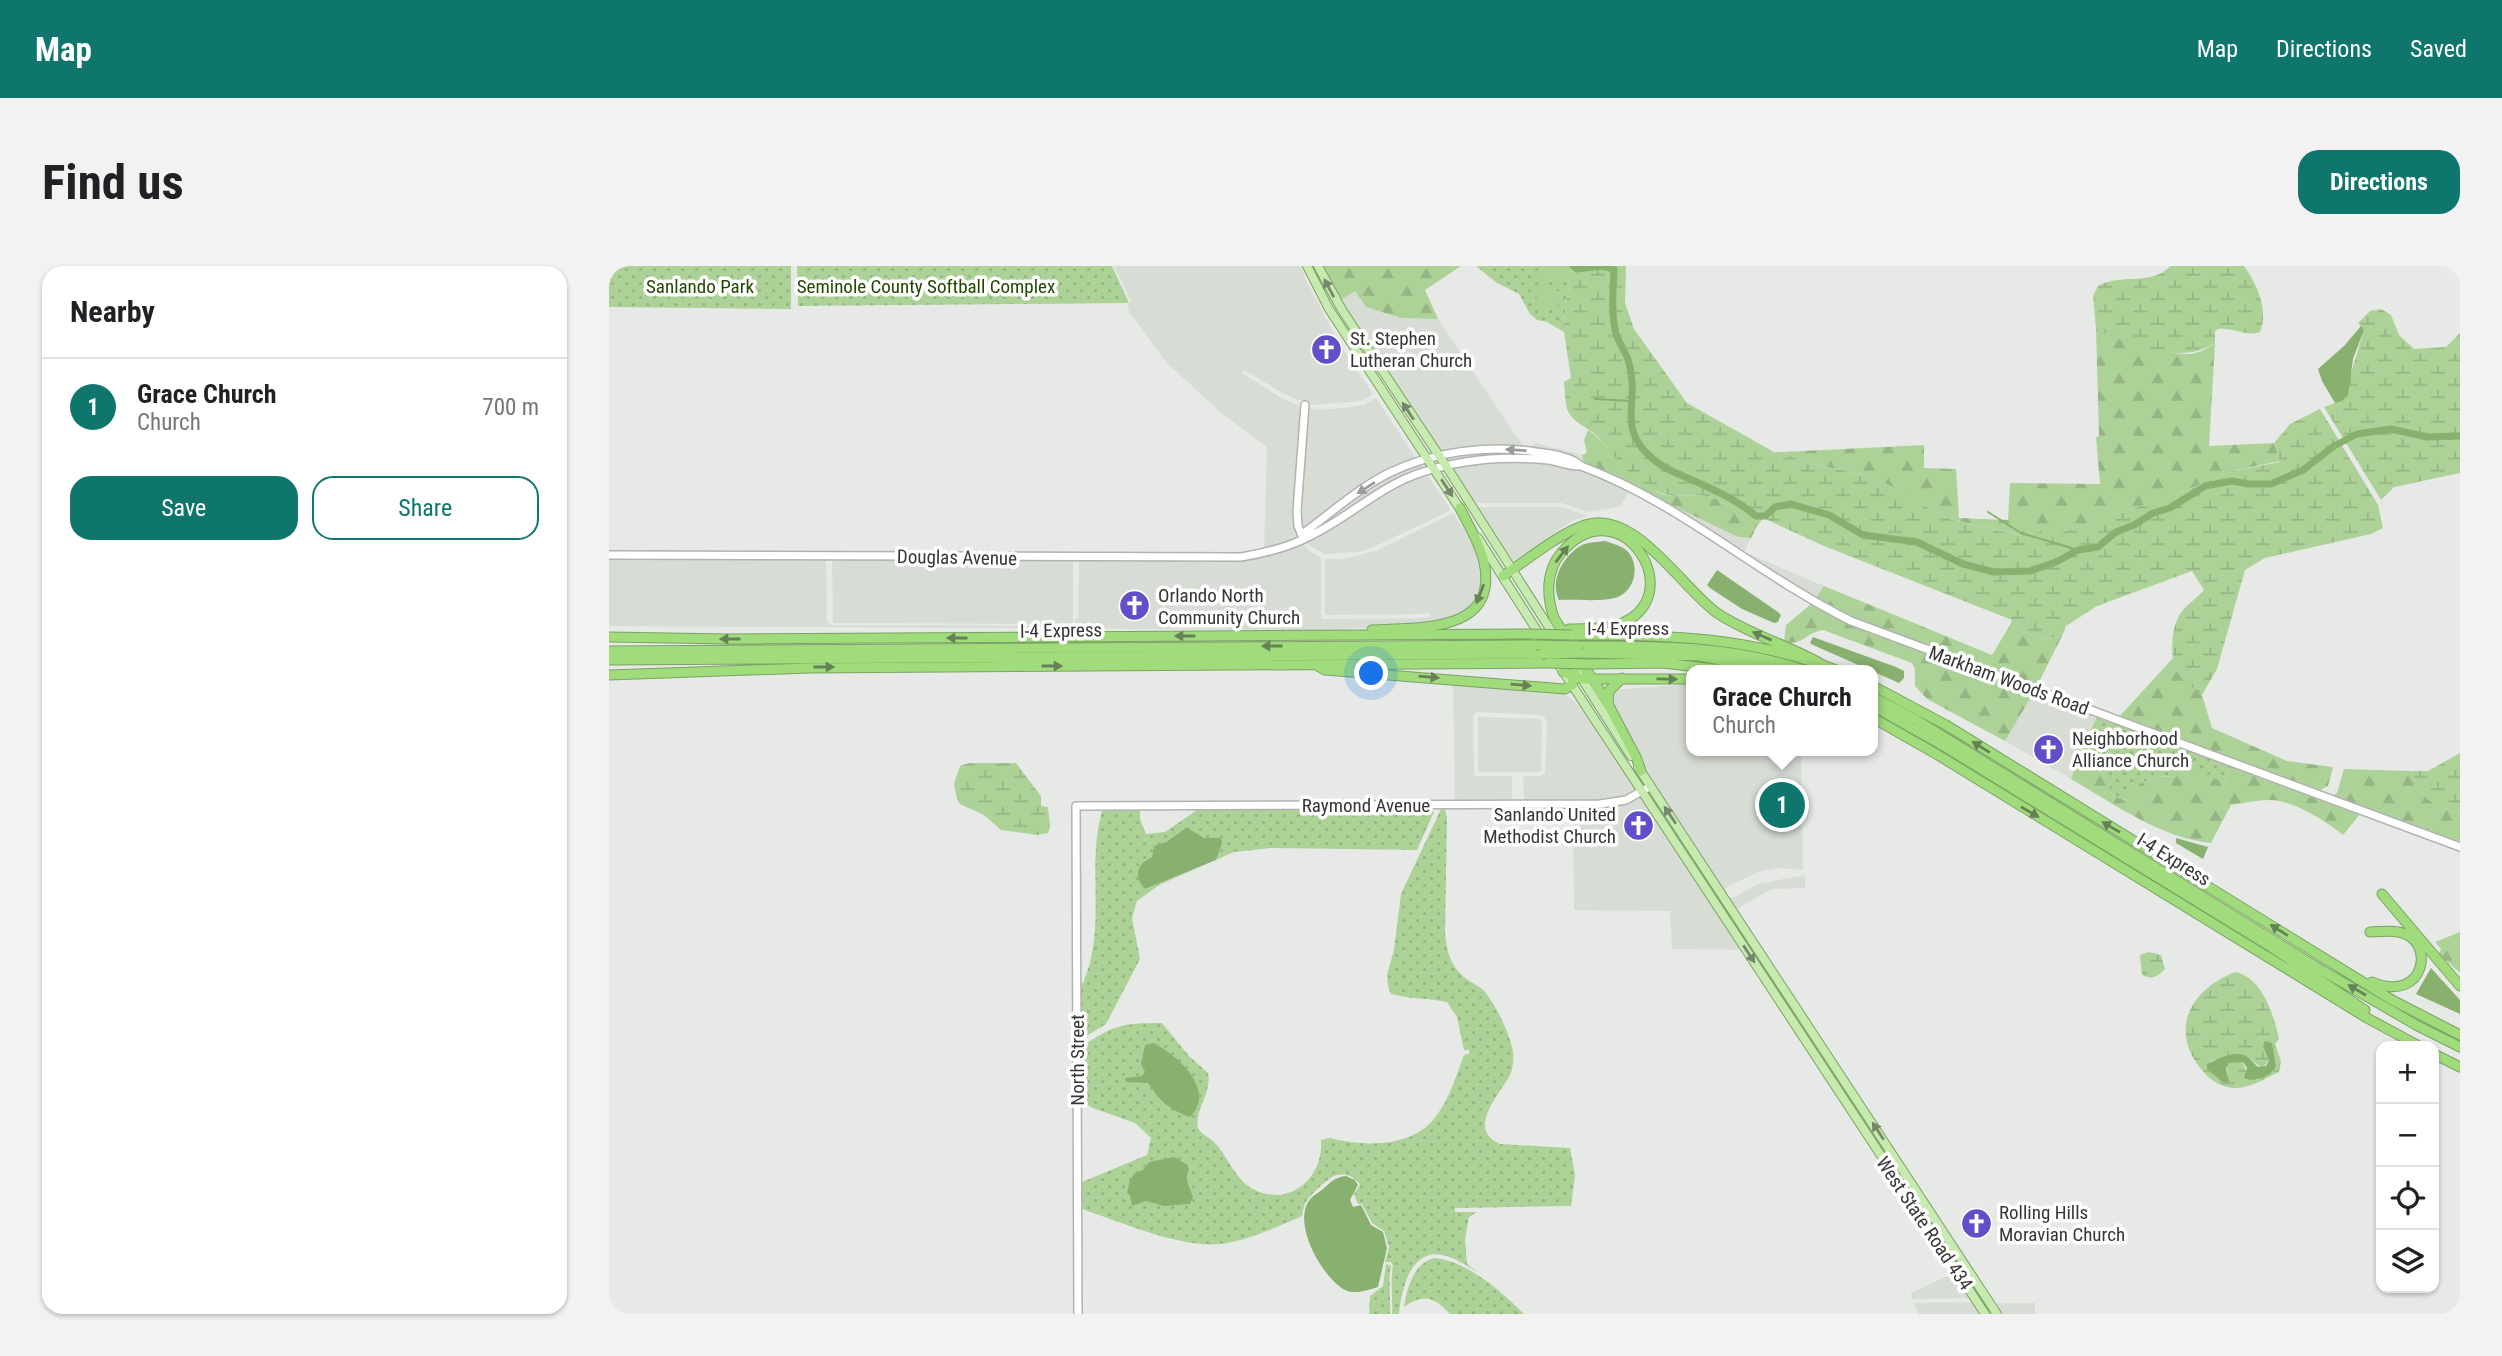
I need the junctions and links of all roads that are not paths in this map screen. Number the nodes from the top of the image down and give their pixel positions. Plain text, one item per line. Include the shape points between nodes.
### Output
1 (1307, 266) edge
2 (1318, 266) edge
3 (1305, 405) dead end
4 (1439, 457) junction
5 (1427, 459) junction
6 (1447, 466) junction
7 (1581, 466) junction
8 (1434, 469) junction
9 (1459, 508) junction
10 (1303, 539) junction
11 (609, 555) edge
12 (1512, 570) junction
13 (1503, 576) junction
14 (1570, 632) junction
15 (1351, 636) junction
16 (609, 637) edge
17 (1581, 649) junction
18 (609, 651) edge
19 (609, 660) edge
20 (1313, 664) junction
21 (1747, 665) edge
22 (1784, 665) edge
23 (1823, 665) joint
24 (1686, 666) edge
25 (1563, 672) joint
26 (609, 675) edge
27 (1576, 677) junction
28 (1593, 678) junction
29 (1622, 678) junction
30 (1686, 679) edge
31 (1878, 689) edge
32 (1878, 699) edge
33 (1608, 705) junction
34 (1878, 709) edge
35 (1878, 720) edge
36 (1878, 725) edge
37 (1901, 732) junction
38 (1641, 771) junction
39 (1651, 786) junction
40 (1643, 792) junction
41 (1076, 806) joint
42 (2460, 847) edge
43 (1686, 860) junction
44 (2382, 894) dead end
45 (1723, 896) junction
46 (1713, 901) junction
47 (2369, 932) dead end
48 (1747, 934) junction
49 (2326, 960) junction
50 (2460, 986) edge
51 (2388, 1029) junction
52 (2460, 1035) edge
53 (2411, 1041) edge
54 (2460, 1047) edge
55 (1810, 1048) junction
56 (2439, 1056) edge
57 (2460, 1067) edge
58 (1842, 1076) junction
59 (1959, 1272) junction
60 (1990, 1301) junction
61 (1078, 1314) edge
62 (1985, 1314) edge
63 (1997, 1314) edge

1 - 5 main road via 1329,309
4 -> 2 main road
3 - 10 main road via 1297,511
4 - 5 main road, Markham Woods Road
4 - 6 main road
7 -> 4 main road, Markham Woods Road via 1553,455 1518,450 1465,451
5 - 8 main road
5 -> 10 main road, Markham Woods Road via 1385,475 1305,532
6 - 7 main road, Markham Woods Road via 1504,458
6 - 8 main road, Markham Woods Road
6 - 12 main road
7 - 42 main road, Markham Woods Road via 1728,545 1851,621
8 -> 9 main road
8 - 10 main road, Markham Woods Road via 1390,484
9 - 13 main road
9 -> 15 highway via 1484,564 1483,589 1472,610 1447,625 1372,630
10 - 11 main road, Douglas Avenue via 1278,550 1241,557
12 - 13 highway
23 -> 12 highway via 1738,626 1688,587 1636,535 1607,522 1572,531
12 - 27 main road
13 - 25 main road
14 - 15 highway, bridge
14 - 23 highway via 1710,639
28 -> 14 highway via 1554,618 1549,604 1551,571 1567,546 1590,533 1605,531 1629,539 1645,557 1650,571 1649,590 1640,609 1614,626
15 -> 16 highway
17 -> 18 highway, I-4 Express, bridge via 1536,645
17 - 19 highway, I-4 Express, bridge via 1542,654
17 - 21 highway, I-4 Express via 1699,656
17 - 22 highway, I-4 Express via 1681,646
20 - 24 highway, bridge
26 -> 20 highway via 809,668
20 -> 27 highway via 1325,670 1565,689
25 - 27 highway
27 - 28 highway
27 - 38 main road
27 - 40 main road
28 - 29 highway
28 - 33 highway
29 -> 30 highway
29 - 33 highway via 1609,691
49 -> 31 highway via 1946,725
54 -> 32 highway, I-4 Express via 2323,971
33 - 38 highway
34 - 51 highway, I-4 Express via 2271,947
35 - 37 highway
36 - 37 highway
37 -> 51 highway
38 - 39 main road
39 - 40 main road, Raymond Avenue
45 -> 39 main road
40 - 41 main road, Raymond Avenue via 1600,804
40 - 43 main road
41 - 61 main road, North Street
43 - 45 main road via 1716,895
43 - 46 main road
44 - 50 highway
45 - 48 main road
46 - 48 main road via 1723,905
46 -> 55 main road
47 - 49 highway via 2397,931 2415,941 2421,960 2413,979 2399,987 2382,986
48 - 58 main road
49 - 52 highway
51 - 53 highway
55 - 58 main road via 1835,1077
55 - 59 main road, West State Road 434
56 - 57 highway
60 -> 58 main road
59 - 60 main road via 1984,1301
59 - 62 main road, West State Road 434
60 - 63 main road

